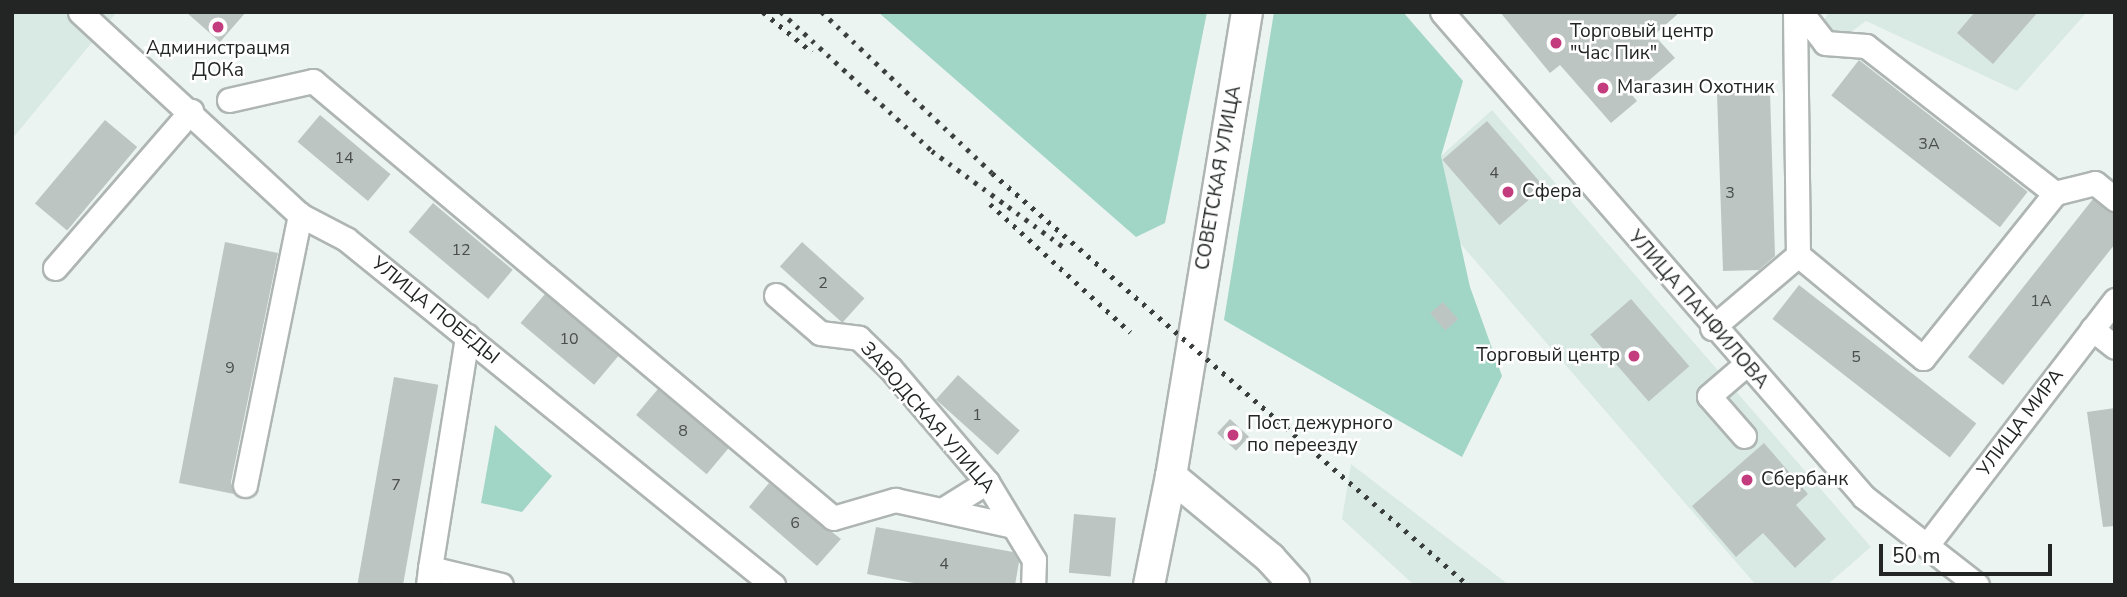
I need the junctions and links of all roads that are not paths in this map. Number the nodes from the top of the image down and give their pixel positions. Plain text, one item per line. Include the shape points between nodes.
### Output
1 (80, 12) edge
2 (1247, 12) edge
3 (1442, 12) edge
4 (1795, 12) edge
5 (1801, 12) edge
6 (229, 100) dead end
7 (191, 111) junction
8 (2055, 193) junction
9 (2115, 199) edge
10 (300, 215) junction
11 (1798, 255) junction
12 (55, 268) dead end
13 (776, 295) dead end
14 (2115, 300) edge
15 (1712, 328) junction
16 (2092, 329) junction
17 (467, 336) junction
18 (2115, 347) edge
19 (1745, 365) junction
20 (1744, 436) dead end
21 (1171, 477) junction
22 (986, 482) junction
23 (245, 485) dead end
24 (943, 510) junction
25 (1013, 526) junction
26 (1927, 545) junction
27 (429, 576) edge
28 (501, 585) edge
29 (773, 585) edge
30 (1033, 585) edge
31 (1149, 585) edge
32 (1294, 585) edge
33 (1977, 585) edge

1 - 7 street, УЛИЦА ПОБЕДЫ
2 - 21 main road, СОВЕТСКАЯ УЛИЦА
3 - 15 street, УЛИЦА ПАНФИЛОВА
4 - 11 street
5 - 8 street via 1825,43 1866,46
6 - 24 street via 313,81 833,519 895,500
7 - 10 street, УЛИЦА ПОБЕДЫ
7 - 12 street
8 - 9 street via 2095,183
8 - 11 street via 1923,358
10 - 17 street, УЛИЦА ПОБЕДЫ via 346,239
10 - 23 street
11 - 15 street
13 - 22 street, ЗАВОДСКАЯ УЛИЦА via 820,333 859,338
14 - 16 street, УЛИЦА МИРА
15 - 19 street, УЛИЦА ПАНФИЛОВА
16 - 18 street
16 - 26 street, УЛИЦА МИРА
17 - 27 street
17 - 29 street, УЛИЦА ПОБЕДЫ
19 - 20 street via 1709,396
19 - 26 street, УЛИЦА ПАНФИЛОВА via 1864,497
21 - 31 main road, СОВЕТСКАЯ УЛИЦА
21 - 32 main road via 1270,558
22 - 24 street
22 - 25 street, ЗАВОДСКАЯ УЛИЦА
24 - 25 street
25 - 30 street, ЗАВОДСКАЯ УЛИЦА via 1034,560
26 - 33 street, УЛИЦА ПАНФИЛОВА
27 - 28 street

